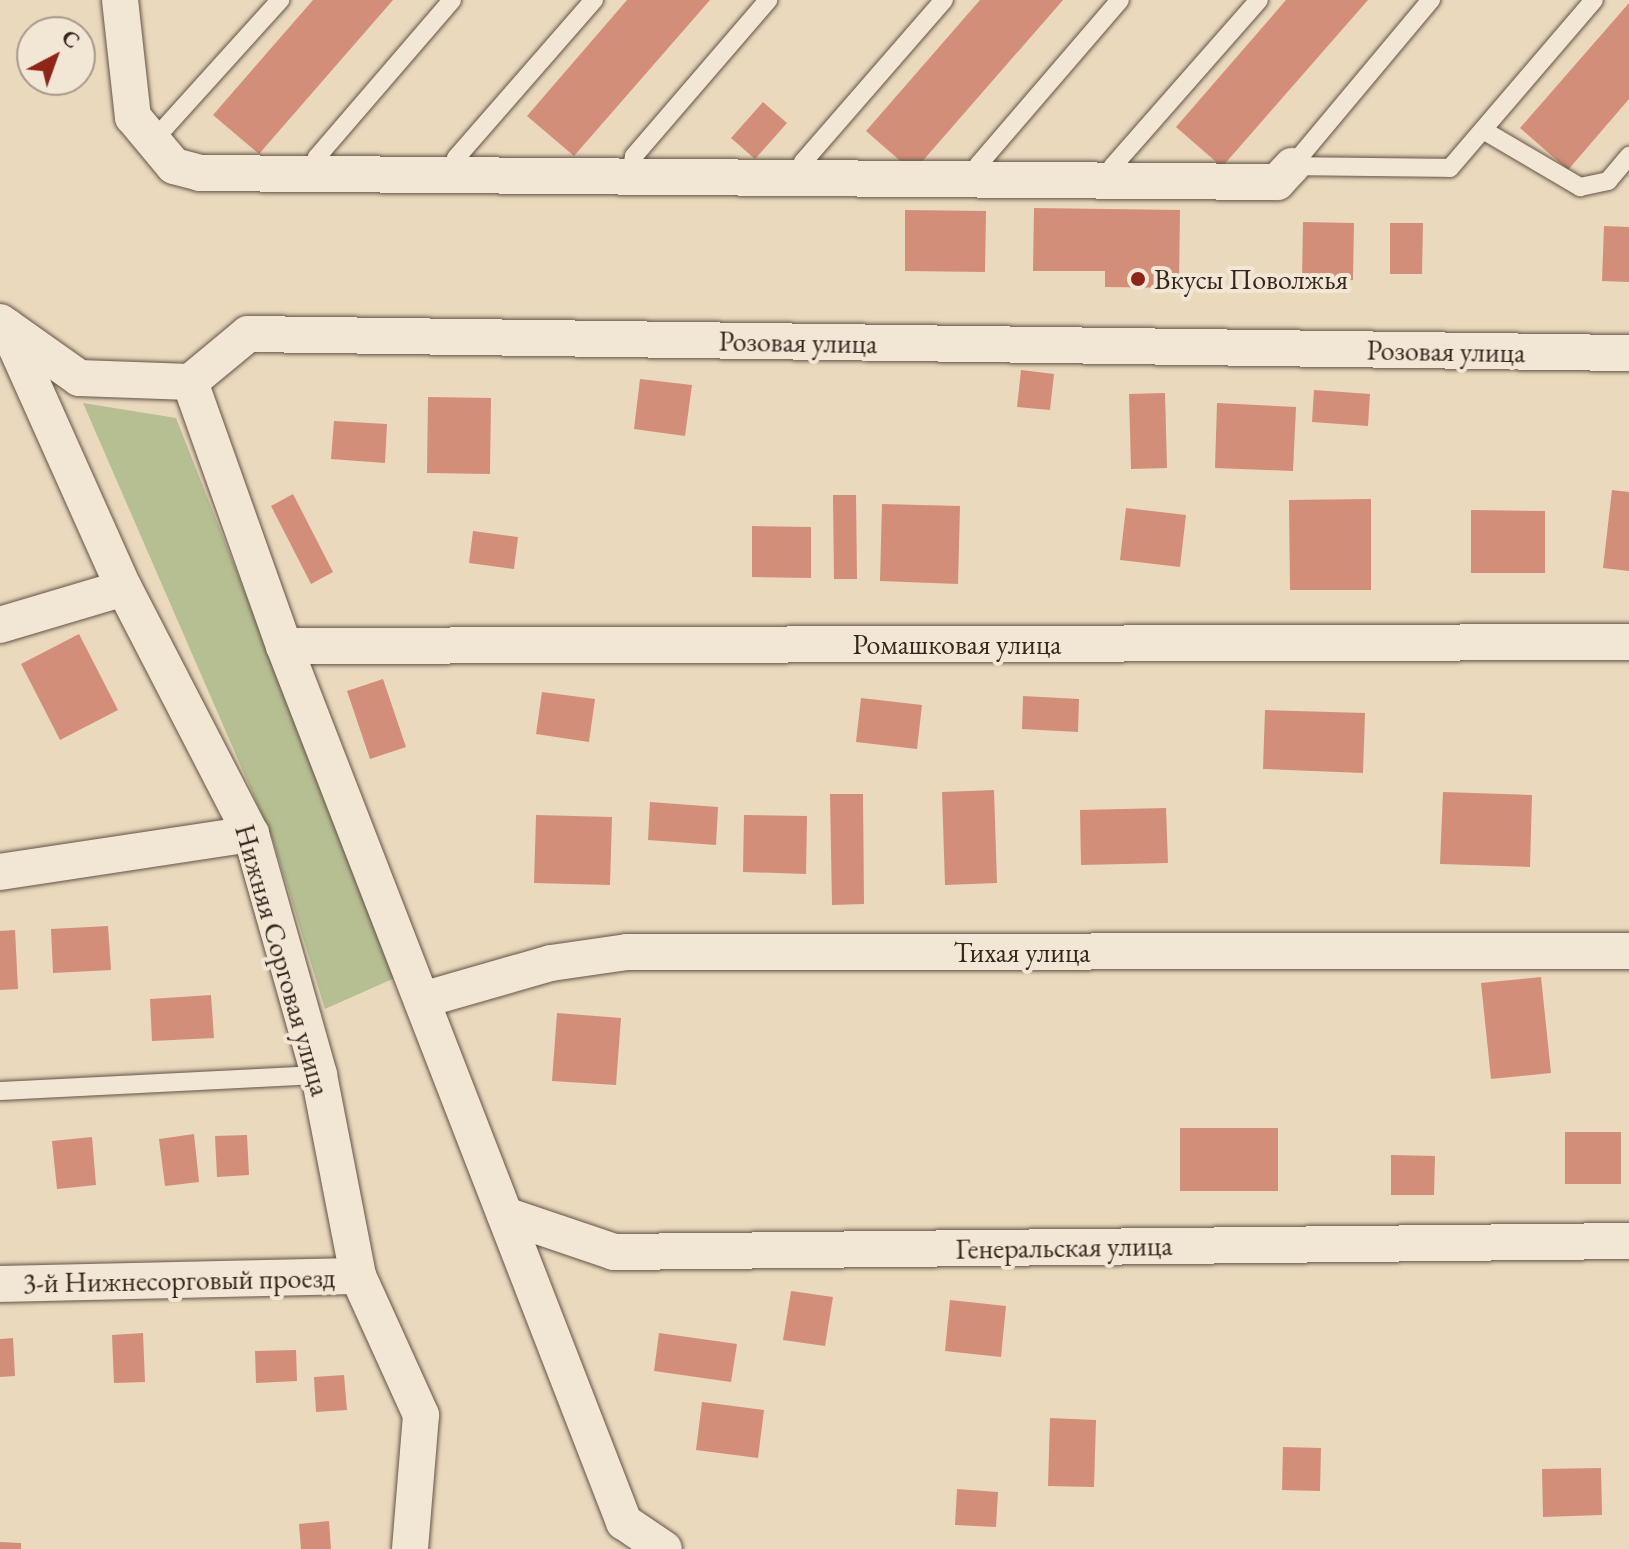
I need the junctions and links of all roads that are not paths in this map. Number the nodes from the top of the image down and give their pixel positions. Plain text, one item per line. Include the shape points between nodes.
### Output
1 (120, 0) edge
2 (280, 0) edge
3 (452, 0) edge
4 (594, 0) edge
5 (768, 0) edge
6 (944, 0) edge
7 (1120, 0) edge
8 (1259, 0) edge
9 (1431, 0) edge
10 (1594, 0) edge
11 (1483, 130) junction
12 (149, 145) junction
13 (1629, 156) edge
14 (1292, 166) junction
15 (317, 174) junction
16 (455, 174) junction
17 (802, 177) junction
18 (977, 178) junction
19 (630, 179) junction
20 (1113, 181) junction
21 (1, 318) edge
22 (1629, 353) edge
23 (190, 382) junction
24 (124, 588) junction
25 (0, 625) edge
26 (1629, 642) edge
27 (284, 646) junction
28 (251, 834) junction
29 (0, 872) edge
30 (1629, 951) edge
31 (422, 1000) junction
32 (319, 1075) junction
33 (0, 1091) edge
34 (505, 1215) junction
35 (1629, 1241) edge
36 (358, 1276) junction
37 (0, 1284) edge
38 (410, 1549) edge
39 (664, 1549) edge

1 - 12 street via 122,63 133,117
2 - 12 lane
3 - 15 lane via 317,157
4 - 16 lane via 456,158
5 - 19 lane via 634,156
6 - 17 lane via 803,162
7 - 18 lane via 979,164
8 - 20 lane via 1113,166
9 - 14 lane
10 - 11 lane
11 - 13 lane via 1580,187 1608,181
11 - 14 lane via 1450,168
12 - 15 street via 174,166 200,173
14 - 20 street via 1277,182
15 - 16 street
16 - 19 street
17 - 18 street
17 - 19 street
18 - 20 street
21 - 23 street via 79,378
21 - 24 street, Нижняя Сорговая улица
22 - 23 street, Розовая улица via 248,334
23 - 27 street
24 - 25 street
24 - 28 street, Нижняя Сорговая улица
26 - 27 street, Ромашковая улица
27 - 31 street
28 - 29 street
28 - 32 street, Нижняя Сорговая улица
30 - 31 street, Тихая улица via 627,952 551,963
31 - 34 street
32 - 33 lane
32 - 36 street, Нижняя Сорговая улица
34 - 35 street, Генеральская улица via 614,1252
34 - 39 street via 624,1522
36 - 37 street, 3-й Нижнесорговый проезд
36 - 38 street, Нижняя Сорговая улица via 421,1415

